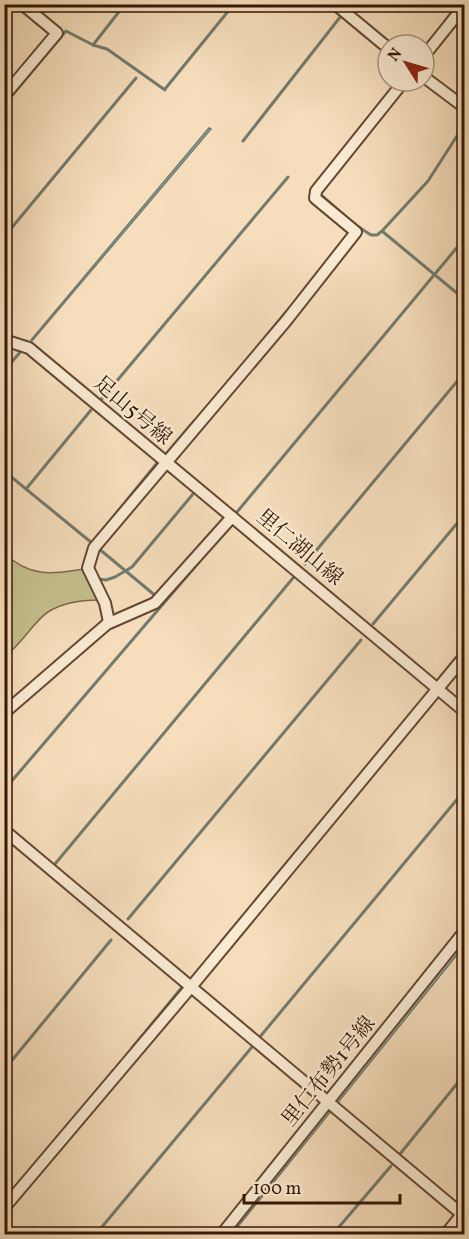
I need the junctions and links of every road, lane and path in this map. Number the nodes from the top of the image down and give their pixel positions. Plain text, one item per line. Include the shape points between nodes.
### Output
1 (22, 4) edge
2 (335, 4) edge
3 (465, 6) edge
4 (376, 38) edge
5 (436, 41) edge
6 (436, 86) edge
7 (394, 93) edge
8 (4, 96) edge
9 (465, 107) edge
10 (4, 340) edge
11 (165, 462) junction
12 (232, 517) junction
13 (110, 622) junction
14 (465, 657) edge
15 (438, 689) junction
16 (465, 711) edge
17 (4, 713) edge
18 (4, 830) edge
19 (465, 933) edge
20 (191, 987) junction
21 (329, 1102) junction
22 (4, 1208) edge
23 (464, 1214) edge
24 (222, 1234) edge
25 (446, 1234) edge

1 - 8 street via 57,33
2 - 4 street
3 - 5 street
6 - 9 street
7 - 11 street via 316,190 315,198 356,232 286,321
10 - 11 street, 足山5号線 via 29,348
11 - 12 street, 足山5号線
11 - 13 street via 94,548 88,568
12 - 13 street, 里仁湖山線 via 155,603
12 - 15 street, 里仁湖山線
13 - 17 street, 里仁湖山線
14 - 15 street
15 - 16 street, 里仁湖山線
15 - 20 street
18 - 20 street
19 - 21 street, 里仁布勢1号線
20 - 21 street
20 - 22 street
21 - 23 street
21 - 24 street, 里仁布勢1号線
23 - 25 street

